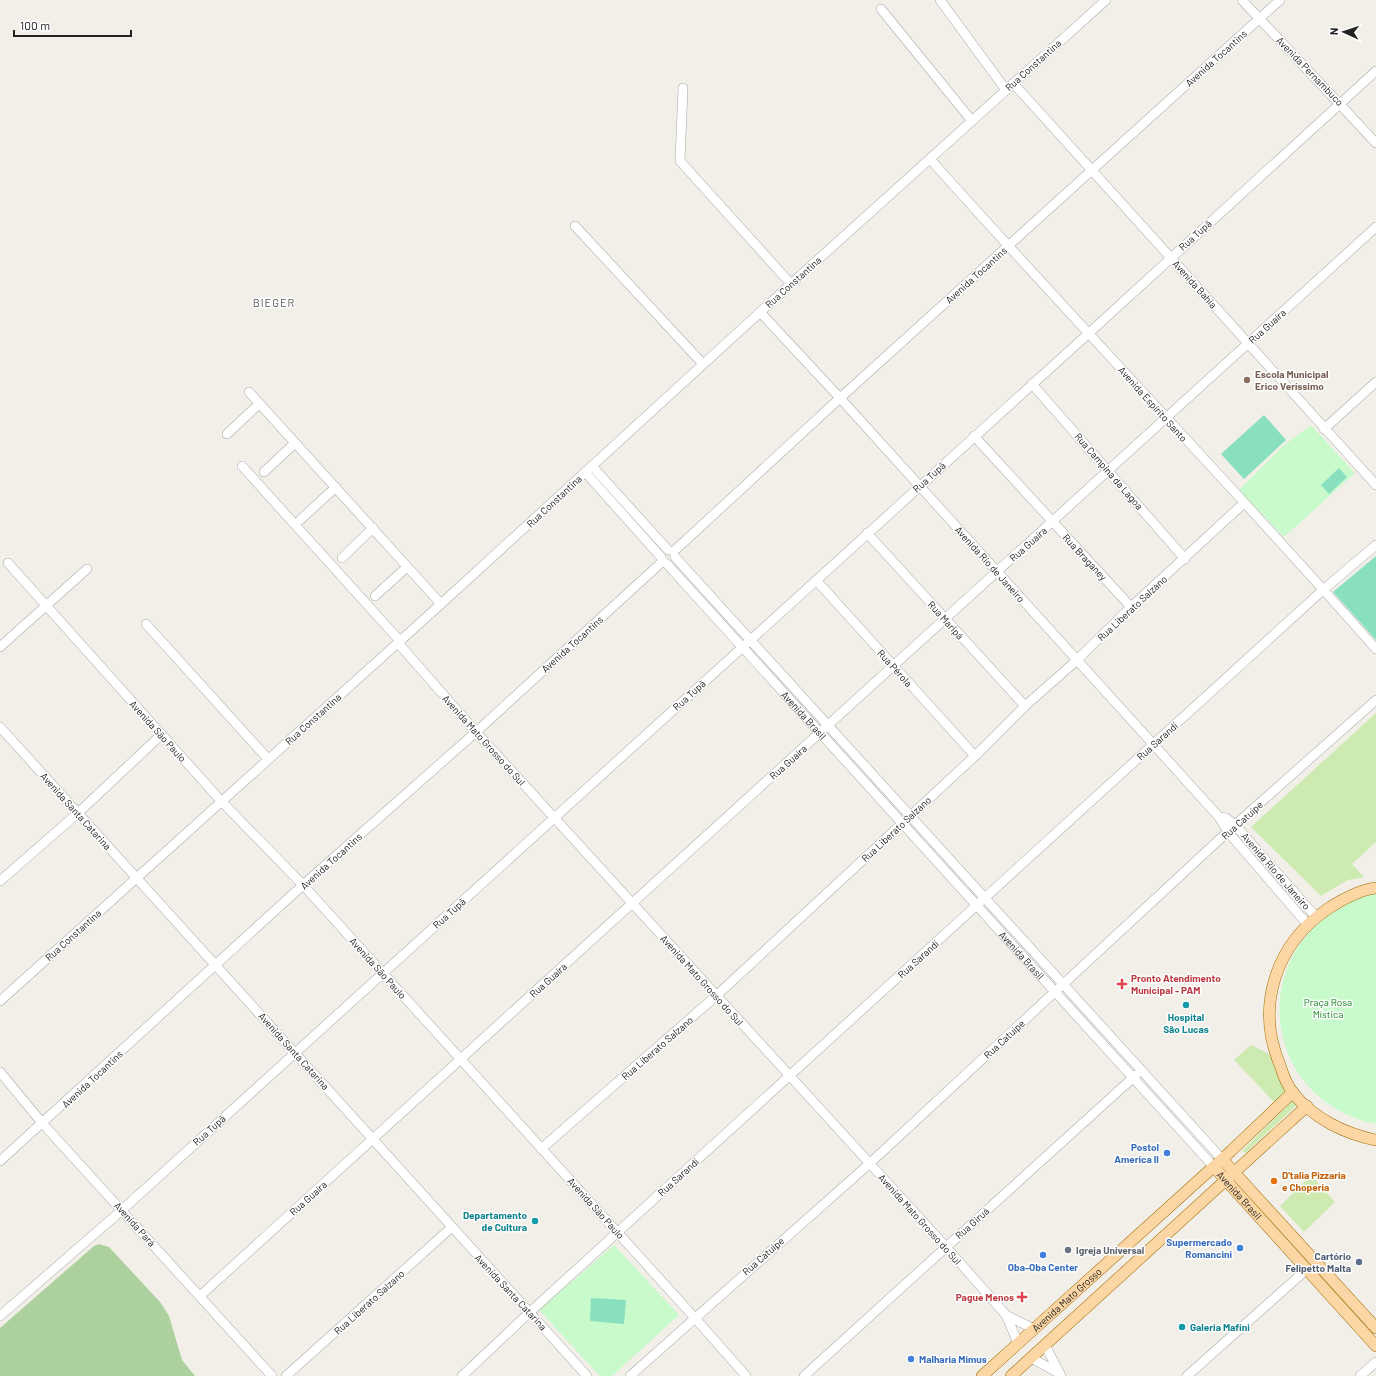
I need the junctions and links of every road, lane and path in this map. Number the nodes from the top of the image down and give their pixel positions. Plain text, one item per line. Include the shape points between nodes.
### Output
1 (940, 0) edge
2 (1106, 0) edge
3 (1242, 0) edge
4 (1280, 0) edge
5 (881, 9) dead end
6 (1259, 18) junction
7 (1376, 71) edge
8 (1013, 83) junction
9 (682, 88) dead end
10 (1006, 90) junction
11 (1340, 103) junction
12 (972, 121) junction
13 (1376, 144) edge
14 (930, 159) junction
15 (1092, 171) junction
16 (575, 226) dead end
17 (1376, 227) edge
18 (1008, 246) junction
19 (1171, 257) junction
20 (791, 284) junction
21 (760, 312) junction
22 (1089, 333) junction
23 (1248, 344) junction
24 (703, 364) junction
25 (1376, 382) edge
26 (1032, 384) junction
27 (249, 392) dead end
28 (840, 398) junction
29 (259, 404) junction
30 (1166, 418) junction
31 (1324, 429) junction
32 (227, 434) dead end
33 (974, 436) junction
34 (295, 443) junction
35 (242, 466) dead end
36 (592, 466) junction
37 (1109, 471) junction
38 (264, 472) dead end
39 (585, 472) junction
40 (1376, 485) edge
41 (919, 486) junction
42 (336, 487) junction
43 (1244, 503) junction
44 (300, 520) dead end
45 (1052, 521) junction
46 (373, 528) junction
47 (867, 533) junction
48 (1376, 545) edge
49 (672, 553) junction
50 (342, 558) dead end
51 (1185, 559) junction
52 (664, 561) junction
53 (8, 563) dead end
54 (407, 567) junction
55 (87, 569) dead end
56 (997, 572) junction
57 (816, 580) junction
58 (1324, 589) junction
59 (375, 596) dead end
60 (441, 604) junction
61 (46, 606) junction
62 (1131, 606) junction
63 (945, 619) junction
64 (146, 624) dead end
65 (750, 639) junction
66 (399, 642) junction
67 (743, 646) junction
68 (0, 647) edge
69 (1376, 649) edge
70 (1076, 661) junction
71 (893, 666) junction
72 (1376, 700) edge
73 (1025, 706) junction
74 (828, 726) junction
75 (0, 727) edge
76 (476, 732) junction
77 (820, 733) junction
78 (161, 734) junction
79 (1153, 745) junction
80 (975, 756) junction
81 (268, 759) junction
82 (222, 802) junction
83 (78, 813) junction
84 (910, 816) junction
85 (554, 817) junction
86 (1219, 817) junction
87 (902, 823) junction
88 (1235, 825) junction
89 (1228, 832) junction
90 (136, 878) junction
91 (0, 880) edge
92 (303, 885) junction
93 (1376, 888) edge
94 (985, 898) junction
95 (632, 903) junction
96 (977, 905) junction
97 (1316, 917) junction
98 (1308, 924) junction
99 (216, 965) junction
100 (383, 973) junction
101 (1064, 985) junction
102 (1055, 992) junction
103 (716, 996) junction
104 (0, 1001) edge
105 (295, 1052) junction
106 (460, 1060) junction
107 (1141, 1070) junction
108 (0, 1072) edge
109 (790, 1076) junction
110 (1133, 1078) junction
111 (1293, 1092) junction
112 (1307, 1106) junction
113 (44, 1124) junction
114 (373, 1139) junction
115 (1376, 1140) edge
116 (541, 1149) junction
117 (0, 1162) edge
118 (1218, 1163) junction
119 (869, 1164) junction
120 (1234, 1172) junction
121 (1225, 1179) junction
122 (122, 1210) junction
123 (452, 1227) junction
124 (618, 1232) junction
125 (946, 1247) junction
126 (1306, 1270) junction
127 (200, 1296) junction
128 (530, 1312) junction
129 (0, 1316) edge
130 (1006, 1316) junction
131 (694, 1317) junction
132 (1376, 1328) edge
133 (1034, 1329) junction
134 (1018, 1343) junction
135 (1045, 1345) junction
136 (1376, 1346) edge
137 (1031, 1358) junction
138 (1376, 1362) edge
139 (1059, 1374) edge
140 (272, 1376) edge
141 (286, 1376) edge
142 (462, 1376) edge
143 (587, 1376) edge
144 (630, 1376) edge
145 (746, 1376) edge
146 (804, 1376) edge
147 (982, 1376) edge
148 (1011, 1376) edge
149 (1188, 1376) edge
150 (1360, 1376) edge

1 - 10 street
2 - 8 street, Rua Constantina
3 - 6 street, Avenida Pernambuco
4 - 6 street, Avenida Tocantins
5 - 12 street
6 - 11 street, Avenida Pernambuco
6 - 15 street, Avenida Tocantins
7 - 11 street, Rua Tupã
8 - 10 street, Rua Constantina
8 - 15 street, Avenida Bahia
9 - 20 street via 680,161
10 - 12 street, Rua Constantina
11 - 13 street, Avenida Pernambuco
11 - 19 street, Rua Tupã
12 - 14 street, Rua Constantina
14 - 18 street, Avenida Espírito Santo
14 - 20 street, Rua Constantina
15 - 18 street, Avenida Tocantins
15 - 19 street, Avenida Bahia
16 - 24 street
17 - 23 street, Rua Guaíra
18 - 22 street, Avenida Espírito Santo
18 - 28 street, Avenida Tocantins
19 - 22 street, Rua Tupã
19 - 23 street, Avenida Bahia
20 - 21 street, Rua Constantina
21 - 24 street, Rua Constantina
21 - 28 street, Avenida Rio de Janeiro
22 - 26 street, Rua Tupã
22 - 30 street, Avenida Espírito Santo
23 - 30 street, Rua Guaíra
23 - 31 street, Avenida Bahia
24 - 36 street, Rua Constantina
25 - 31 street
26 - 33 street, Rua Tupã
26 - 37 street, Rua Campina da Lagoa
27 - 29 street
28 - 41 street, Avenida Rio de Janeiro
28 - 49 street, Avenida Tocantins
29 - 32 street
29 - 34 street
30 - 37 street, Rua Guaíra
30 - 43 street, Avenida Espírito Santo
31 - 40 street, Avenida Bahia
33 - 41 street, Rua Tupã
33 - 45 street, Rua Braganey
34 - 38 street
34 - 42 street
35 - 66 street, Avenida Mato Grosso do Sul
36 - 39 street, Rua Constantina
36 - 49 street, Avenida Brasil
37 - 45 street, Rua Guaíra
37 - 51 street, Rua Campina da Lagoa
39 - 52 street, Avenida Brasil
39 - 60 street, Rua Constantina
41 - 47 street, Rua Tupã
41 - 56 street, Avenida Rio de Janeiro
42 - 44 street
42 - 46 street
43 - 51 street, Rua Liberato Salzano
43 - 58 street, Avenida Espírito Santo
45 - 56 street, Rua Guaíra
45 - 62 street, Rua Braganey
46 - 50 street
46 - 54 street
47 - 57 street, Rua Tupã
47 - 63 street, Rua Maripá
48 - 58 street, Rua Sarandí
49 - 52 street, Avenida Tocantins via 663,552
49 - 65 street, Avenida Brasil
51 - 62 street, Rua Liberato Salzano
52 - 67 street, Avenida Brasil
52 - 76 street, Avenida Tocantins
53 - 61 street, Avenida São Paulo
54 - 59 street
54 - 60 street
55 - 61 street
56 - 63 street, Rua Guaíra
56 - 70 street, Avenida Rio de Janeiro
57 - 65 street, Rua Tupã
57 - 71 street, Rua Pérola
58 - 69 street, Avenida Espírito Santo
58 - 79 street, Rua Sarandí
60 - 66 street, Rua Constantina
61 - 68 street
61 - 78 street, Avenida São Paulo
62 - 70 street, Rua Liberato Salzano
63 - 71 street, Rua Guaíra
63 - 73 street, Rua Maripá
64 - 81 street
65 - 67 street, Rua Tupã
65 - 74 street, Avenida Brasil
66 - 76 street, Avenida Mato Grosso do Sul
66 - 81 street, Rua Constantina
67 - 77 street, Avenida Brasil
67 - 85 street, Rua Tupã
70 - 73 street, Rua Liberato Salzano
70 - 79 street, Avenida Rio de Janeiro
71 - 74 street, Rua Guaíra
71 - 80 street, Rua Pérola
72 - 88 street, Rua Catuípe
73 - 80 street, Rua Liberato Salzano
74 - 77 street, Rua Guaíra
74 - 84 street, Avenida Brasil
75 - 83 street, Avenida Santa Catarina
76 - 85 street, Avenida Mato Grosso do Sul
76 - 92 street, Avenida Tocantins
77 - 87 street, Avenida Brasil
77 - 95 street, Rua Guaíra
78 - 82 street, Avenida São Paulo
78 - 83 street
79 - 86 street, Avenida Rio de Janeiro
79 - 94 street, Rua Sarandí
80 - 84 street, Rua Liberato Salzano
81 - 82 street, Rua Constantina
82 - 90 street, Rua Constantina
82 - 92 street, Avenida São Paulo
83 - 90 street, Avenida Santa Catarina
83 - 91 street
84 - 87 street, Rua Liberato Salzano
84 - 94 street, Avenida Brasil
85 - 95 street, Avenida Mato Grosso do Sul
85 - 100 street, Rua Tupã
86 - 88 street via 1226,818
86 - 89 street, Avenida Rio de Janeiro
87 - 96 street, Avenida Brasil
87 - 103 street, Rua Liberato Salzano
88 - 89 street, Rua Catuípe
88 - 97 street, Avenida Rio de Janeiro
89 - 98 street, Avenida Rio de Janeiro
89 - 101 street, Rua Catuípe
90 - 99 street, Avenida Santa Catarina
90 - 104 street, Rua Constantina
92 - 99 street, Avenida Tocantins
92 - 100 street, Avenida São Paulo
93 - 97 main road via 1342,900
94 - 96 street, Rua Sarandí
94 - 101 street, Avenida Brasil
95 - 103 street, Avenida Mato Grosso do Sul
95 - 106 street, Rua Guaíra
96 - 102 street, Avenida Brasil
96 - 109 street, Rua Sarandí
97 - 98 main road
98 - 111 main road via 1284,956 1272,983 1269,1013 1270,1033 1276,1057
99 - 105 street, Avenida Santa Catarina
99 - 113 street, Avenida Tocantins
100 - 105 street, Rua Tupã
100 - 106 street, Avenida São Paulo
101 - 102 street, Rua Catuípe
101 - 107 street, Avenida Brasil
102 - 110 street, Avenida Brasil
102 - 119 street, Rua Catuípe
103 - 109 street, Avenida Mato Grosso do Sul
103 - 116 street, Rua Liberato Salzano
105 - 114 street, Avenida Santa Catarina
105 - 122 street, Rua Tupã
106 - 114 street, Rua Guaíra
106 - 116 street, Avenida São Paulo
107 - 110 street, Rua Giruá
107 - 118 street, Avenida Brasil
108 - 113 street, Avenida Pará
109 - 119 street, Avenida Mato Grosso do Sul
109 - 124 street, Rua Sarandí
110 - 118 street, Avenida Brasil
110 - 125 street, Rua Giruá
111 - 112 main road
111 - 118 main road, Avenida Mato Grosso
112 - 115 main road via 1331,1124 1355,1135
112 - 120 main road, Avenida Mato Grosso
113 - 117 street, Avenida Tocantins
113 - 122 street, Avenida Pará
114 - 123 street, Avenida Santa Catarina
114 - 127 street, Rua Guaíra
116 - 124 street, Avenida São Paulo
118 - 120 main road, Avenida Brasil
118 - 121 main road, Avenida Brasil
118 - 133 main road, Avenida Mato Grosso
119 - 125 street, Avenida Mato Grosso do Sul
119 - 131 street, Rua Catuípe
120 - 121 main road, Avenida Mato Grosso
120 - 132 main road, Avenida Brasil
121 - 126 main road, Avenida Brasil
121 - 135 main road, Avenida Mato Grosso
122 - 127 street, Avenida Pará
122 - 129 street, Rua Tupã
123 - 128 street, Avenida Santa Catarina
123 - 141 street, Rua Liberato Salzano
124 - 128 street, Rua Sarandí
124 - 131 street, Avenida São Paulo
125 - 130 street, Avenida Mato Grosso do Sul
125 - 146 street, Rua Giruá
126 - 136 main road, Avenida Brasil
126 - 149 street
127 - 140 street, Avenida Pará
128 - 142 street, Rua Sarandí
128 - 143 street, Avenida Santa Catarina
130 - 133 street
130 - 134 street
131 - 144 street, Rua Catuípe
131 - 145 street, Avenida São Paulo
133 - 134 main road, Avenida Mato Grosso
134 - 147 main road, Avenida Mato Grosso
135 - 137 main road, Avenida Mato Grosso
135 - 139 street
137 - 139 street
137 - 148 main road, Avenida Mato Grosso
138 - 150 street

